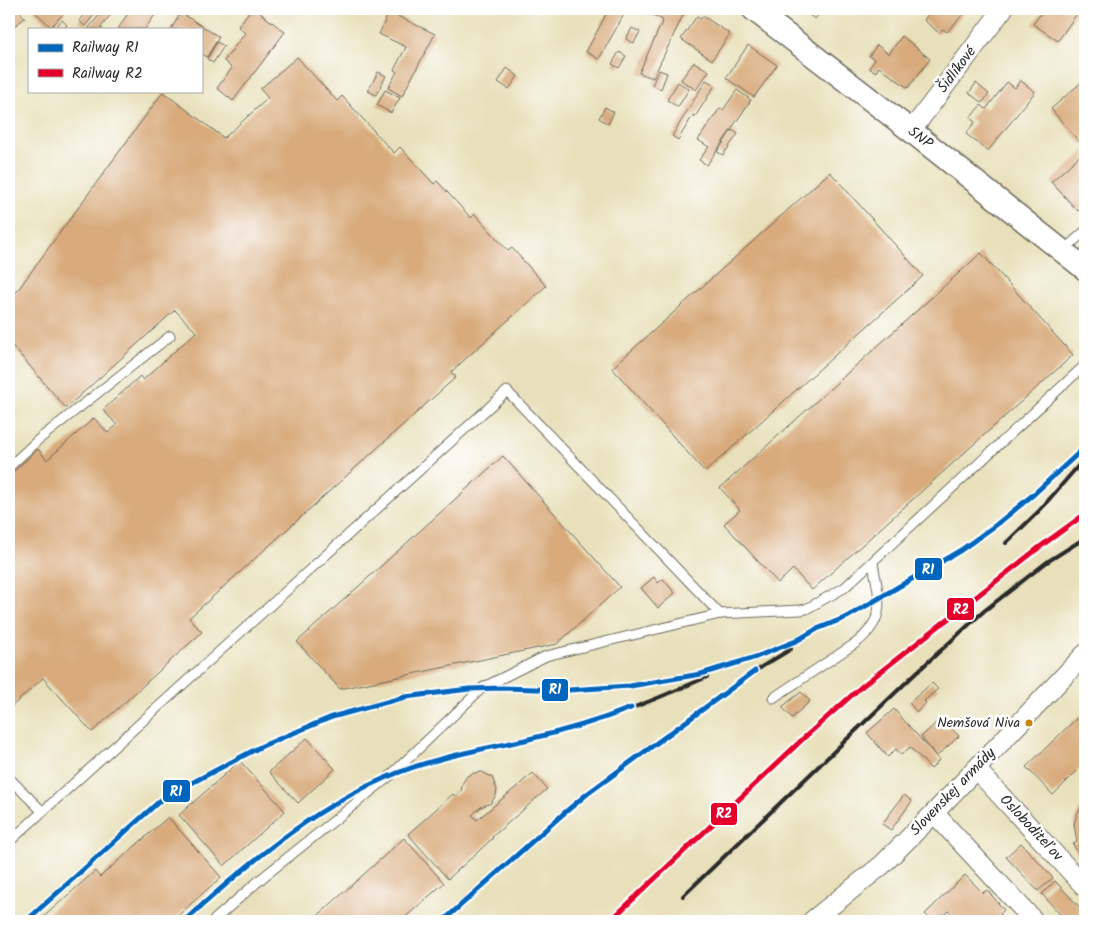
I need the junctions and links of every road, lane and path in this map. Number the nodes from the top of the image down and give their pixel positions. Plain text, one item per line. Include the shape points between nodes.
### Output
1 (753, 9) edge
2 (1003, 9) edge
3 (910, 130) junction
4 (1085, 231) edge
5 (1063, 252) junction
6 (1085, 270) edge
7 (170, 336) dead end
8 (1085, 365) edge
9 (9, 467) edge
10 (873, 563) junction
11 (720, 614) junction
12 (1085, 654) edge
13 (772, 698) dead end
14 (976, 769) junction
15 (9, 778) edge
16 (42, 811) junction
17 (934, 813) junction
18 (9, 842) edge
19 (1085, 886) edge
20 (213, 921) edge
21 (812, 921) edge
22 (1034, 921) edge

1 - 3 street, SNP
2 - 3 street, Šidlíkové
3 - 5 street, SNP
4 - 5 lane
5 - 6 street, SNP
7 - 9 lane via 38,440
8 - 10 lane
10 - 11 lane via 844,588 806,609
10 - 13 lane via 879,599 874,626 856,643
11 - 16 lane via 507,391
11 - 20 lane via 546,656 482,688 390,776
12 - 14 street, Slovenskej armády
14 - 17 street, Slovenskej armády
14 - 19 street, Osloboditeľov
15 - 16 lane
16 - 18 lane
17 - 21 street, Slovenskej armády via 882,865
17 - 22 street

